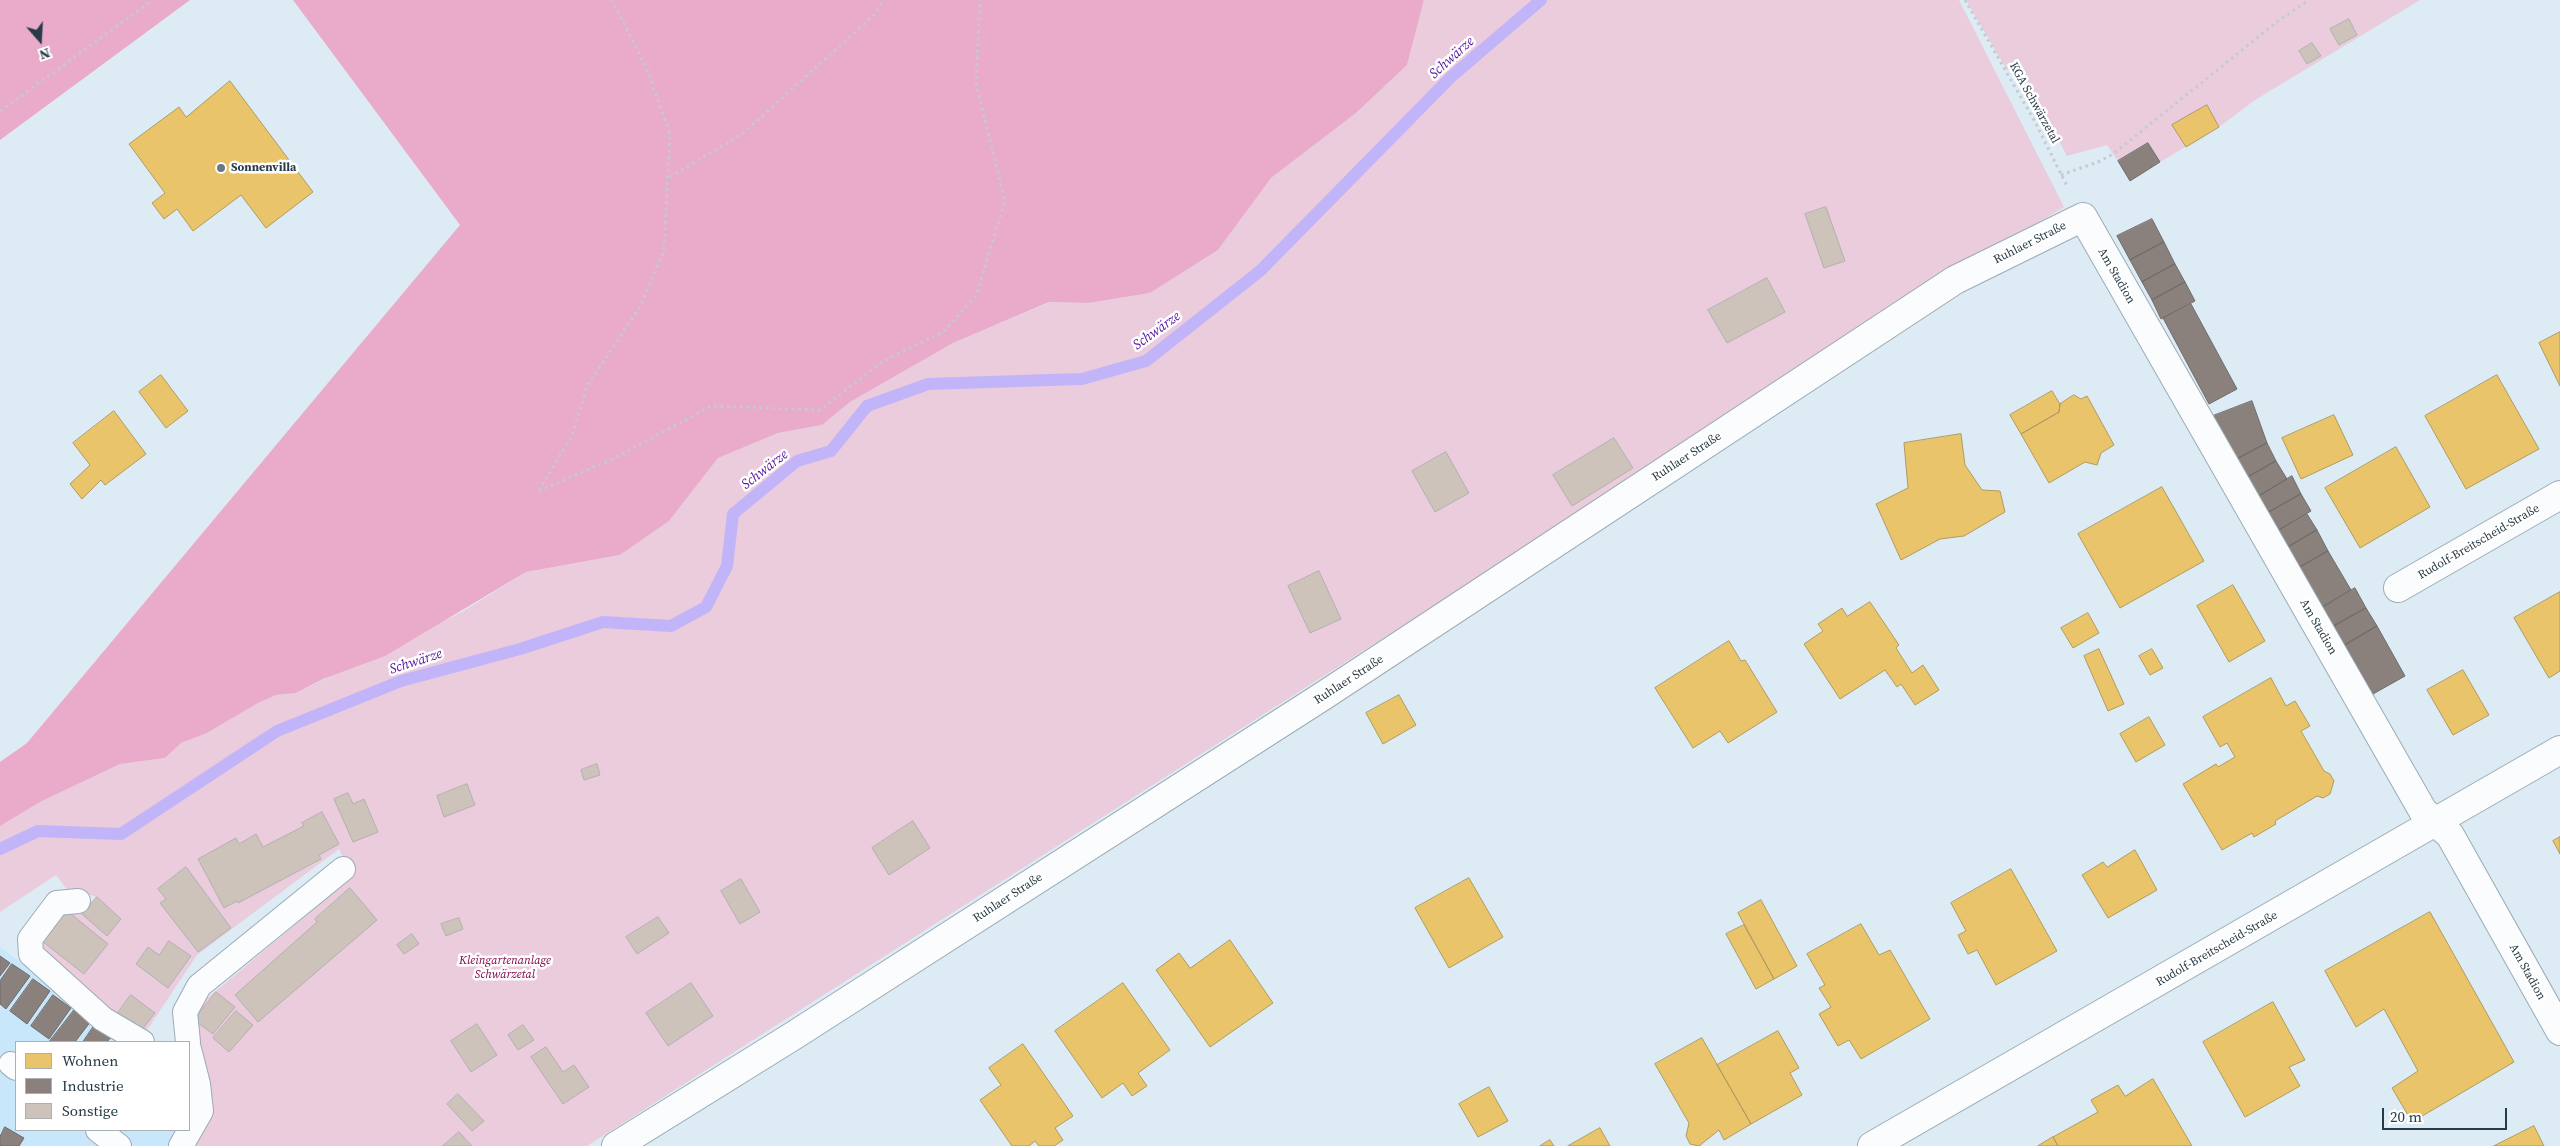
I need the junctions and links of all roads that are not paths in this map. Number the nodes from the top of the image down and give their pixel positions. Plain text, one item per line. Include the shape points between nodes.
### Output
1 (2083, 216) joint
2 (2560, 495) edge
3 (2398, 588) dead end
4 (2560, 750) edge
5 (2435, 822) junction
6 (343, 869) dead end
7 (78, 901) dead end
8 (2560, 1031) edge
9 (140, 1041) edge
10 (188, 1041) edge
11 (190, 1057) edge
12 (190, 1130) edge
13 (99, 1131) edge
14 (190, 1131) edge
15 (119, 1146) edge
16 (181, 1146) edge
17 (616, 1146) edge
18 (1872, 1146) edge

1 - 5 street, Am Stadion via 2419,804
1 - 17 street, Ruhlaer Straße via 1955,280 1315,702
2 - 3 street, Rudolf-Breitscheid-Straße
4 - 5 street, Rudolf-Breitscheid-Straße
5 - 8 street, Am Stadion via 2450,835
5 - 18 street, Rudolf-Breitscheid-Straße
6 - 10 lane via 199,986 185,1012
7 - 9 lane via 57,903 30,939 31,954 70,992 104,1019
11 - 12 lane via 201,1111
13 - 15 lane
14 - 16 lane

